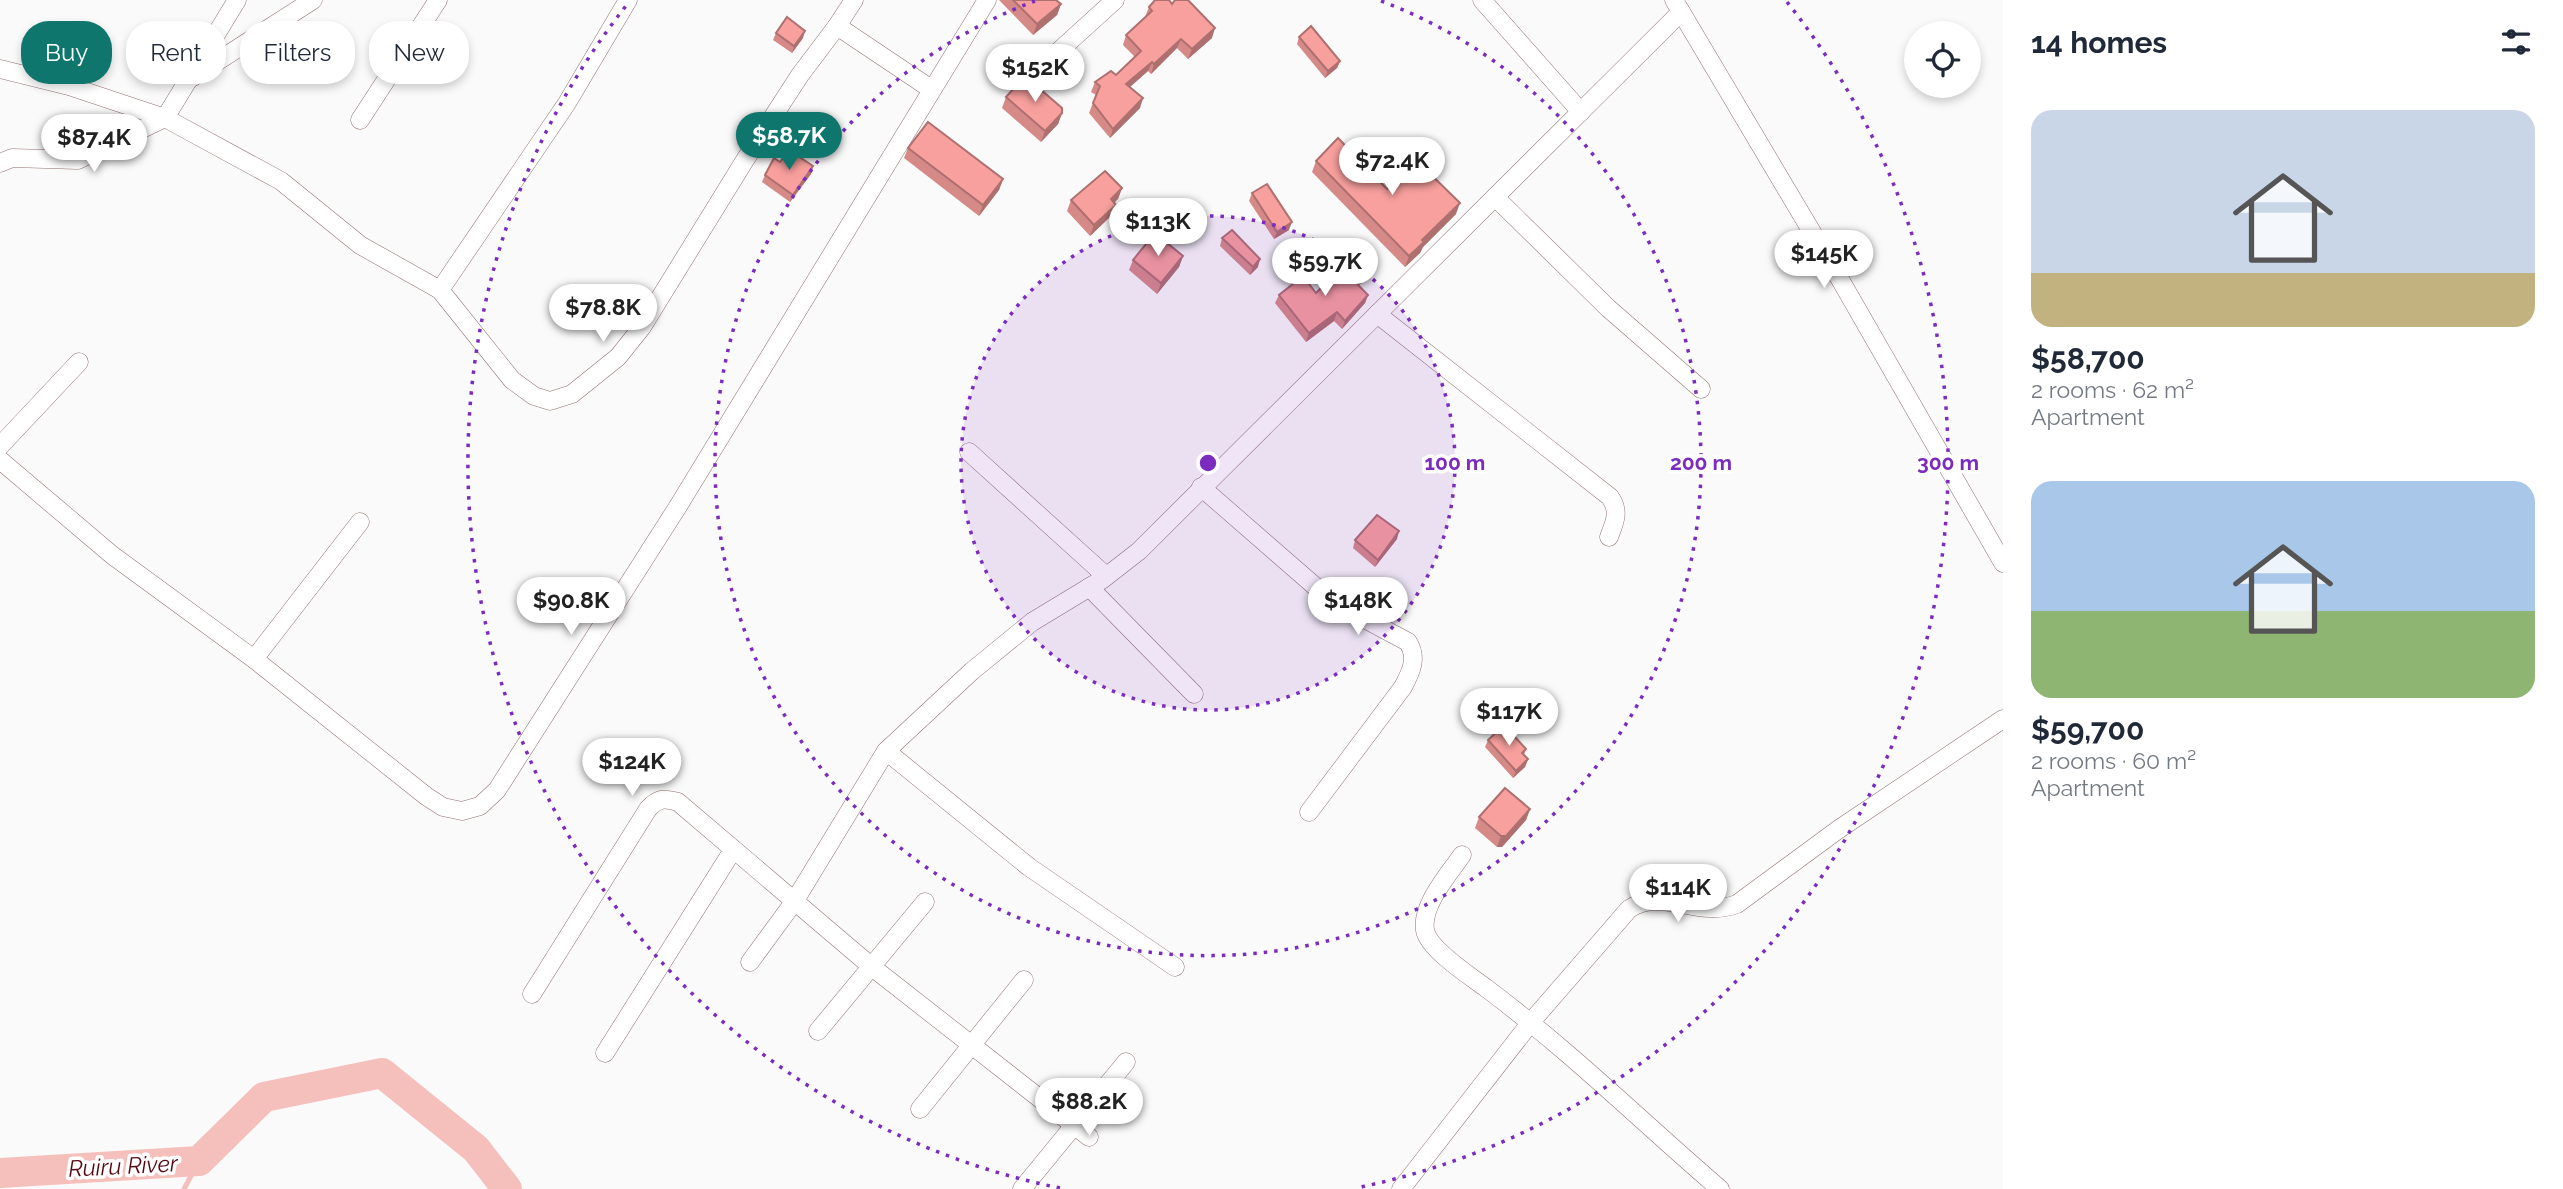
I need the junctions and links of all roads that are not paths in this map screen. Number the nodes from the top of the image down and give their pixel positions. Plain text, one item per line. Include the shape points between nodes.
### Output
1 (237, 0) edge
2 (313, 0) edge
3 (438, 0) edge
4 (628, 0) edge
5 (854, 0) edge
6 (987, 0) edge
7 (1115, 0) edge
8 (1482, 0) edge
9 (1678, 6) edge
10 (224, 21) edge
11 (837, 26) junction
12 (226, 56) edge
13 (0, 69) edge
14 (1037, 71) dead end
15 (185, 84) edge
16 (931, 89) junction
17 (1581, 112) junction
18 (165, 118) junction
19 (360, 120) dead end
20 (0, 163) edge
21 (1496, 198) junction
22 (440, 290) junction
23 (1377, 314) junction
24 (79, 362) dead end
25 (1701, 388) dead end
26 (0, 446) edge
27 (969, 452) dead end
28 (0, 460) edge
29 (1201, 487) junction
30 (360, 522) dead end
31 (1609, 537) dead end
32 (2003, 563) edge
33 (1106, 576) junction
34 (1089, 587) junction
35 (254, 659) junction
36 (1194, 694) dead end
37 (2003, 719) edge
38 (886, 751) junction
39 (1309, 812) dead end
40 (733, 850) junction
41 (1462, 855) dead end
42 (794, 902) junction
43 (925, 902) dead end
44 (750, 962) dead end
45 (872, 967) junction
46 (1175, 967) dead end
47 (1024, 980) dead end
48 (532, 995) dead end
49 (1531, 1022) junction
50 (818, 1031) dead end
51 (972, 1047) junction
52 (605, 1053) dead end
53 (1126, 1062) dead end
54 (920, 1109) dead end
55 (1074, 1126) junction
56 (1089, 1137) dead end
57 (1022, 1189) edge
58 (1401, 1189) edge
59 (1720, 1189) edge

1 - 10 street
2 - 12 street
3 - 19 street
4 - 22 street via 567,103
5 - 11 street
6 - 16 street
7 - 14 street
8 - 17 street
9 - 17 street
9 - 32 street
11 - 16 street
11 - 22 street via 751,149 642,327 618,357 572,394 550,401 512,380
13 - 18 street
15 - 18 street
16 - 35 street via 677,508 497,790 480,806 462,811 443,807 426,796
17 - 21 street
18 - 20 street via 78,160 12,158
18 - 22 street via 281,181 360,245
21 - 23 street
21 - 25 street via 1608,308
23 - 29 street
23 - 31 street via 1610,497 1617,517
24 - 26 street
27 - 33 street
28 - 35 street via 113,555
29 - 33 street via 1139,551
29 - 39 street via 1332,601 1408,642 1412,649 1411,671 1403,687
30 - 35 street
33 - 34 street
34 - 36 street
34 - 38 street via 1022,630
37 - 49 street via 1737,904 1708,911 1640,901
38 - 42 street
38 - 46 street via 1029,867
40 - 42 street
40 - 48 street via 678,803 656,800
40 - 52 street
41 - 49 street via 1429,908 1428,940
42 - 44 street
42 - 45 street
43 - 45 street
45 - 50 street
45 - 51 street
47 - 51 street
49 - 58 street
49 - 59 street
51 - 54 street
51 - 55 street
53 - 55 street
55 - 56 street
55 - 57 street

